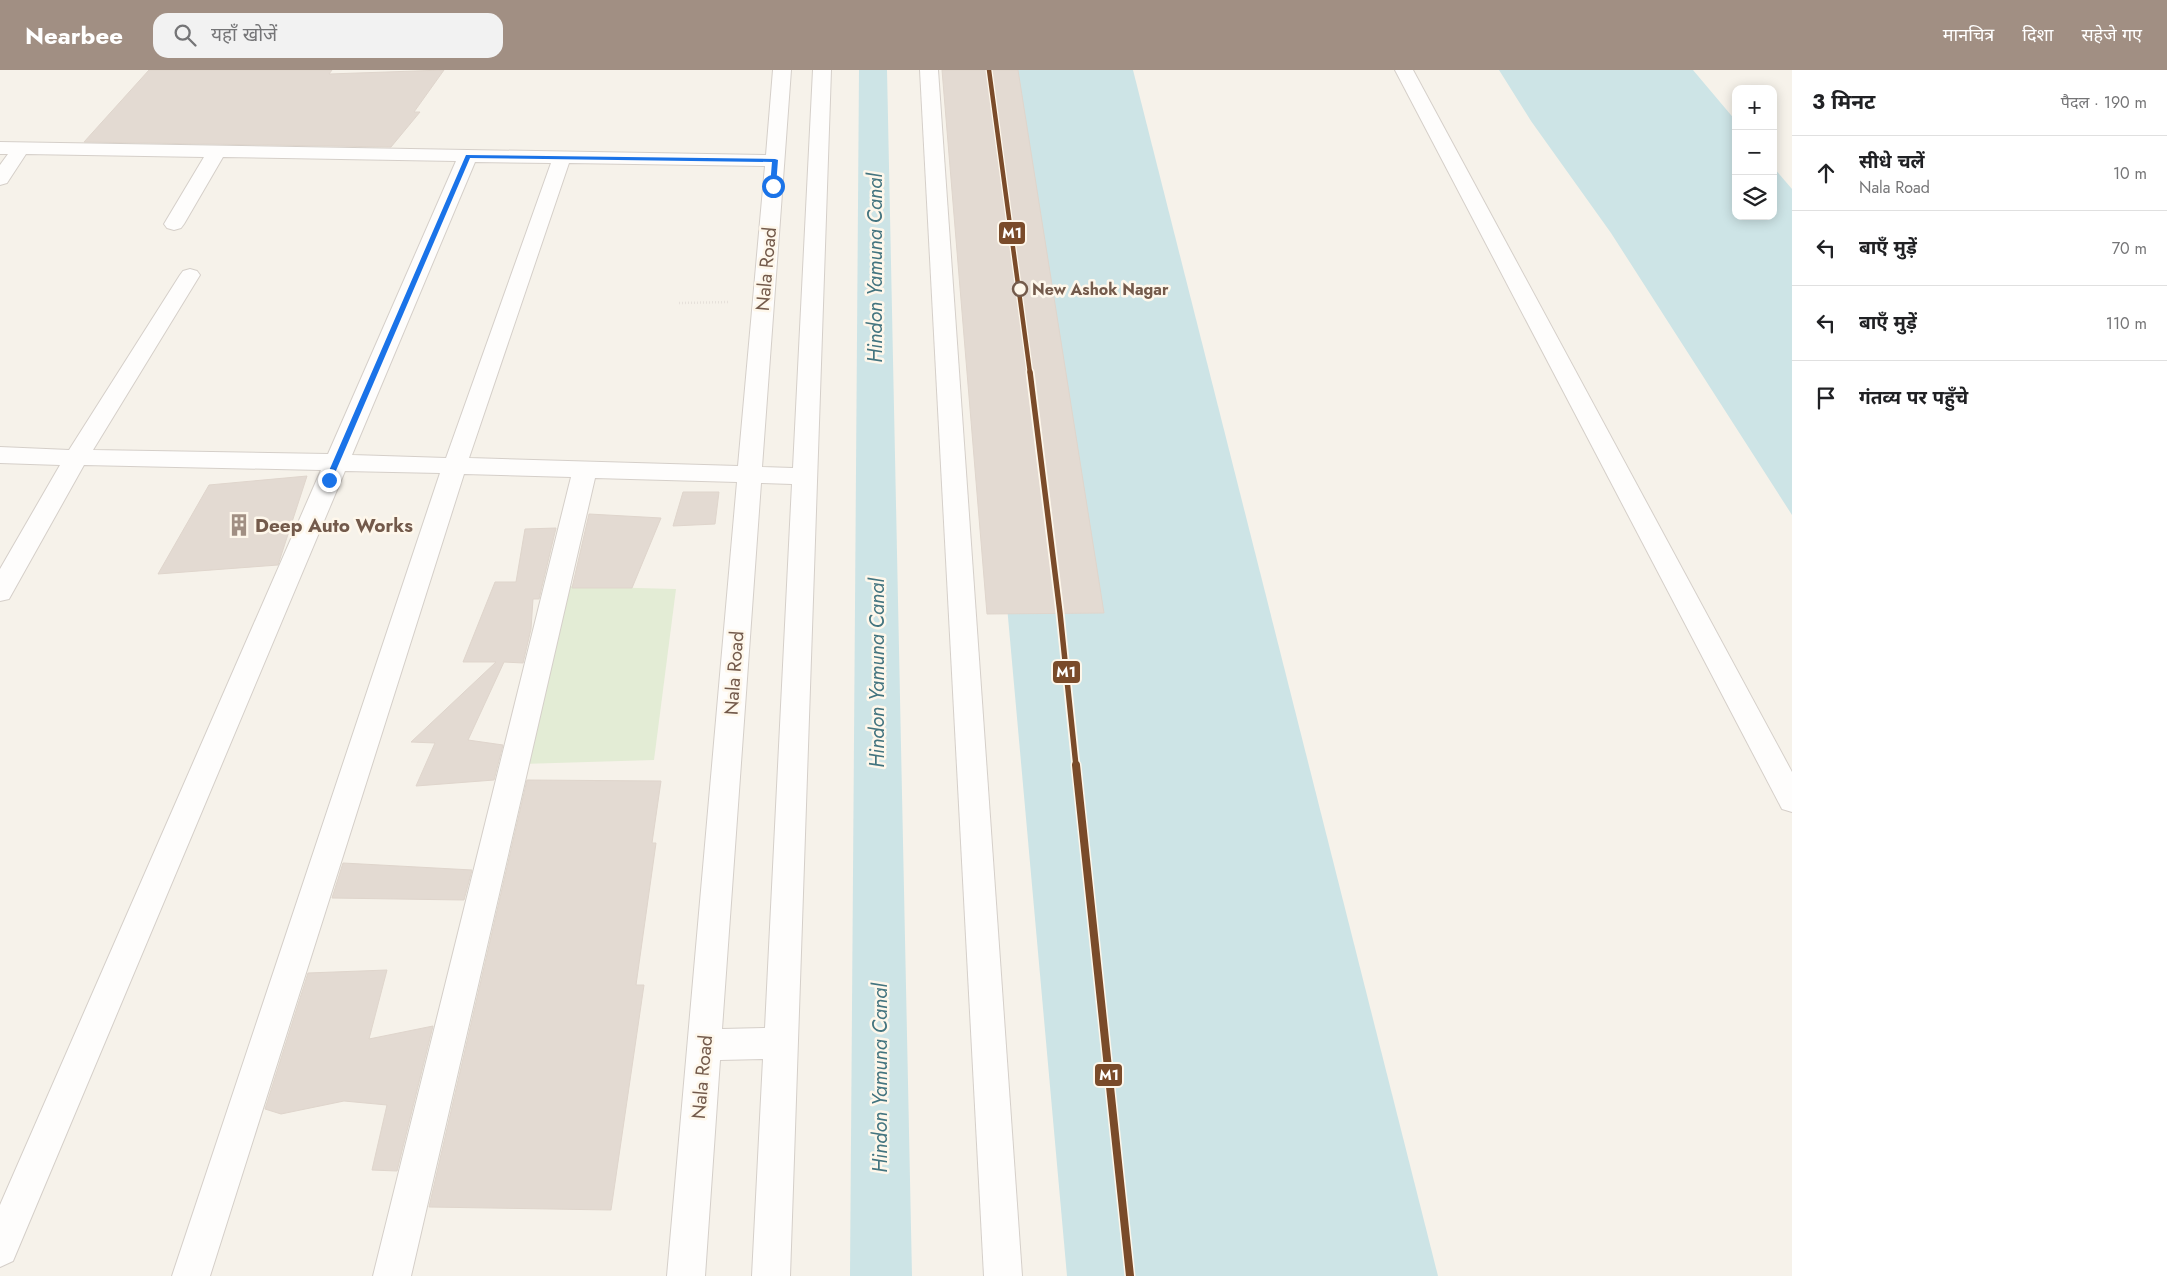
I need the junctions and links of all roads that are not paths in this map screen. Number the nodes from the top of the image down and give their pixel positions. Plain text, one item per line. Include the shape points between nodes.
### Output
1 (782, 70) edge
2 (822, 70) edge
3 (929, 70) edge
4 (1404, 70) edge
5 (0, 148) edge
6 (20, 149) junction
7 (217, 151) junction
8 (468, 156) junction
9 (562, 157) junction
10 (0, 179) edge
11 (791, 181) junction
12 (174, 224) dead end
13 (190, 275) dead end
14 (0, 455) edge
15 (76, 458) junction
16 (337, 462) junction
17 (456, 465) junction
18 (585, 470) junction
19 (750, 474) junction
20 (805, 476) junction
21 (0, 592) edge
22 (1792, 800) edge
23 (781, 1043) junction
24 (705, 1045) junction
25 (0, 1248) edge
26 (191, 1276) edge
27 (392, 1276) edge
28 (686, 1276) edge
29 (771, 1276) edge
30 (1003, 1276) edge

1 - 11 street, Nala Road
2 - 11 street, Nala Road
3 - 30 street
4 - 22 street
5 - 6 street
6 - 7 street
6 - 10 street
7 - 8 street
7 - 12 street
8 - 9 street
8 - 16 street
9 - 11 street
9 - 17 street
11 - 19 street, Nala Road via 764,302
11 - 20 street, Nala Road
13 - 15 street
14 - 15 street
15 - 16 street
15 - 21 street
16 - 17 street
16 - 25 street
17 - 18 street
17 - 26 street
18 - 19 street
18 - 27 street
19 - 20 street
19 - 24 street, Nala Road
20 - 23 street, Nala Road
23 - 24 street
23 - 29 street, Nala Road
24 - 28 street, Nala Road

